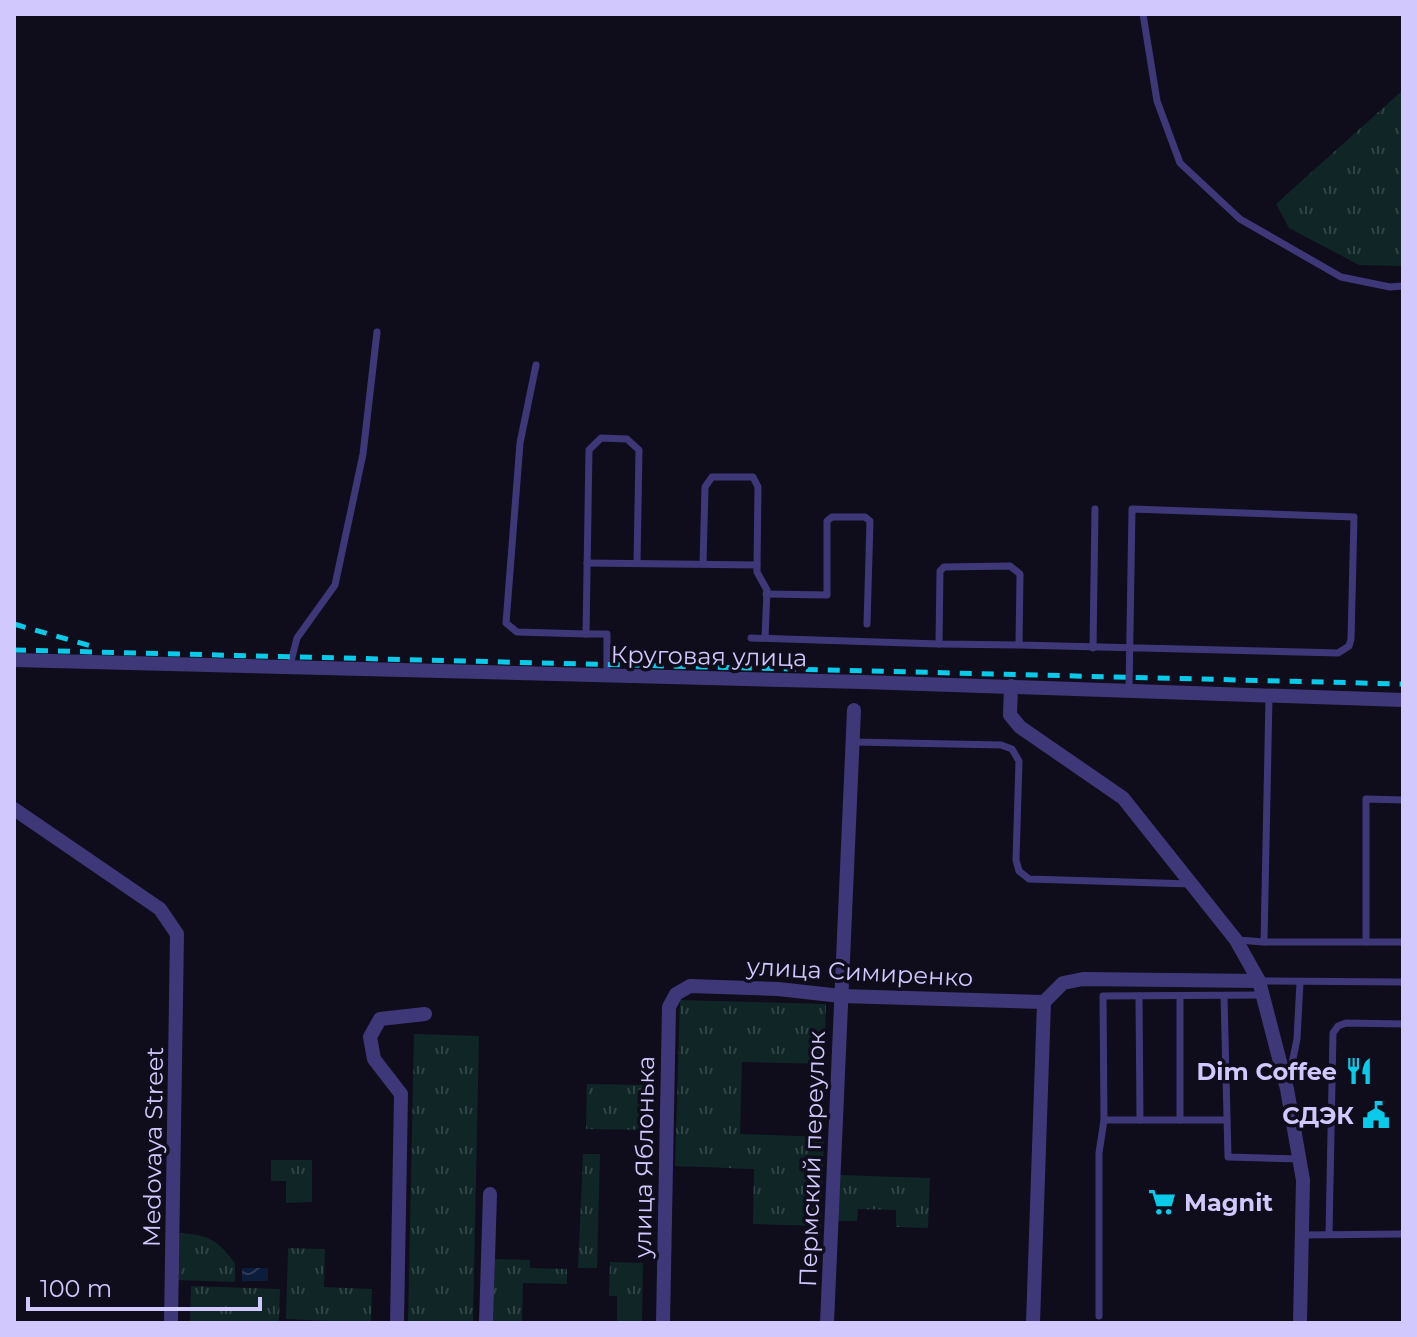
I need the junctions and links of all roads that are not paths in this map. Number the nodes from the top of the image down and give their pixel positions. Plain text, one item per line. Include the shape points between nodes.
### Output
1 (1143, 14) edge
2 (1403, 286) edge
3 (377, 332) dead end
4 (536, 365) dead end
5 (1095, 509) dead end
6 (587, 563) junction
7 (637, 563) junction
8 (703, 564) junction
9 (757, 565) junction
10 (766, 594) junction
11 (867, 624) dead end
12 (586, 634) junction
13 (751, 638) dead end
14 (765, 638) junction
15 (939, 644) junction
16 (1019, 645) junction
17 (1093, 648) junction
18 (1130, 649) junction
19 (14, 660) edge
20 (289, 669) junction
21 (607, 676) junction
22 (1011, 686) junction
23 (1129, 691) junction
24 (1269, 695) junction
25 (1403, 700) edge
26 (854, 710) dead end
27 (853, 742) junction
28 (1403, 800) edge
29 (14, 809) edge
30 (1193, 884) junction
31 (1236, 940) junction
32 (1264, 942) junction
33 (1366, 942) junction
34 (1403, 942) edge
35 (1300, 982) junction
36 (1403, 982) edge
37 (1261, 988) junction
38 (676, 994) joint
39 (841, 996) junction
40 (1139, 996) junction
41 (1180, 996) junction
42 (1224, 996) junction
43 (1044, 1002) junction
44 (425, 1014) dead end
45 (1403, 1024) edge
46 (1287, 1089) junction
47 (1104, 1120) junction
48 (1140, 1120) junction
49 (1180, 1120) junction
50 (1227, 1120) junction
51 (1300, 1159) junction
52 (490, 1194) dead end
53 (1329, 1233) junction
54 (1403, 1234) edge
55 (1303, 1235) junction
56 (1099, 1316) dead end
57 (171, 1323) edge
58 (397, 1323) edge
59 (486, 1323) edge
60 (663, 1323) edge
61 (827, 1323) edge
62 (1033, 1323) edge
63 (1300, 1323) edge

1 - 2 lane via 1157,101 1180,163 1240,219 1341,277
3 - 20 lane via 363,454 335,585 297,638
4 - 12 lane via 520,443 506,623 517,632
5 - 17 lane
6 - 7 lane
6 - 7 lane via 589,450 601,438 627,439 639,450
6 - 12 lane
7 - 8 lane
8 - 9 lane
8 - 9 lane via 705,487 712,477 753,477 758,487
9 - 10 lane
10 - 11 lane via 827,595 827,521 865,517 870,521
10 - 14 lane
12 - 21 lane via 607,634
13 - 14 lane
14 - 15 lane
15 - 16 lane
15 - 16 lane via 940,571 965,565 1010,566 1020,574
16 - 17 lane
17 - 18 lane
18 - 18 lane via 1343,651 1351,639 1354,517 1132,509
18 - 23 lane
19 - 20 street, Круговая улица
20 - 21 street, Круговая улица
21 - 22 street, Круговая улица
22 - 23 street, Круговая улица
22 - 30 street via 1010,715 1020,727 1123,798
23 - 24 street, Круговая улица
24 - 25 street, Круговая улица
24 - 32 lane
26 - 27 street, Пермский переулок
27 - 30 lane via 1012,749 1019,761 1016,860 1029,879
27 - 39 street, Пермский переулок
28 - 33 lane via 1366,799
29 - 57 street, Medovaya Street via 160,909 177,934
30 - 31 street
31 - 32 lane
31 - 37 street
32 - 33 lane
33 - 34 lane
35 - 36 lane
35 - 37 lane
35 - 46 lane
37 - 42 lane
37 - 43 street via 1083,979 1063,983
37 - 46 street
38 - 39 street, улица Симиренко via 690,986
38 - 60 street, улица Яблонька via 669,1007
39 - 43 street, улица Симиренко
39 - 61 street, Пермский переулок
40 - 41 lane
40 - 47 lane via 1103,996
40 - 48 lane
41 - 42 lane
41 - 49 lane
42 - 50 lane
43 - 62 street
44 - 58 street via 380,1019 370,1037 374,1059 401,1094
45 - 53 lane via 1346,1023 1333,1033
46 - 51 street
47 - 48 lane
47 - 56 lane via 1099,1153
48 - 49 lane
49 - 50 lane
50 - 51 lane via 1228,1157
51 - 55 street
52 - 59 street
53 - 54 lane
53 - 55 lane
55 - 63 street

